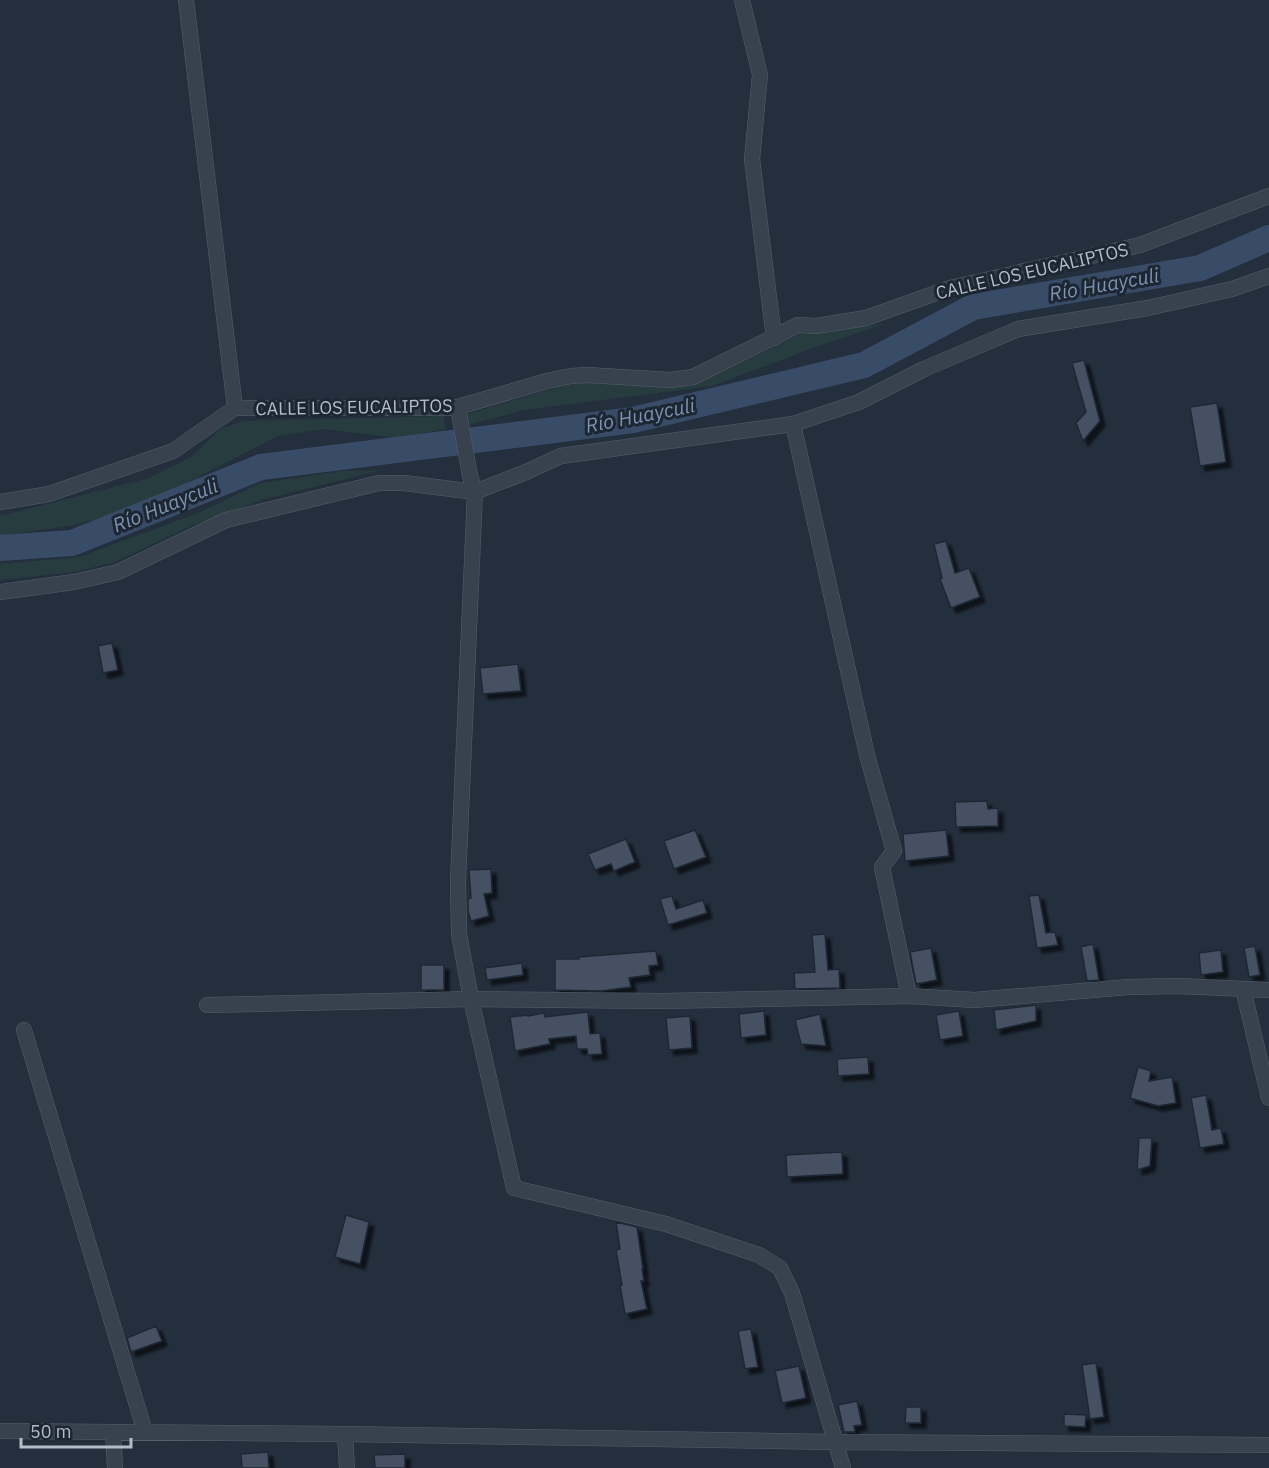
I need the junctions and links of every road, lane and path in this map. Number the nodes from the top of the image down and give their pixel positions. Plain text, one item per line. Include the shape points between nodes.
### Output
1 (186, 0) edge
2 (742, 0) edge
3 (1269, 196) edge
4 (1269, 276) edge
5 (774, 338) junction
6 (235, 408) junction
7 (459, 414) junction
8 (793, 424) junction
9 (475, 492) junction
10 (0, 502) edge
11 (0, 592) edge
12 (1243, 989) junction
13 (1269, 990) edge
14 (909, 996) junction
15 (471, 999) junction
16 (207, 1005) dead end
17 (24, 1030) dead end
18 (1269, 1098) edge
19 (0, 1431) edge
20 (113, 1432) junction
21 (146, 1432) junction
22 (345, 1434) junction
23 (834, 1442) junction
24 (1269, 1445) edge
25 (115, 1468) edge
26 (347, 1468) edge
27 (843, 1468) edge

1 - 6 street
2 - 5 street via 760,75 752,159
3 - 5 street, CALLE LOS EUCALIPTOS via 1140,245 950,288 866,318 798,326
4 - 8 street via 1232,289 1148,308 1018,329 859,402
5 - 7 street, CALLE LOS EUCALIPTOS via 693,377 670,380 571,376
6 - 7 street, CALLE LOS EUCALIPTOS via 443,408
6 - 10 street, CALLE LOS EUCALIPTOS via 173,451 49,494
7 - 9 street
8 - 9 street via 561,456
8 - 14 street via 867,755 894,851 882,867
9 - 11 street via 380,483 226,520 118,572
9 - 15 street via 458,881 459,934
12 - 13 street
12 - 14 street via 1129,987 975,1000
12 - 18 street
14 - 15 street via 662,1001
15 - 16 street
15 - 23 street via 514,1188 666,1224 759,1255 780,1268 792,1293
17 - 21 street
19 - 20 street
20 - 21 street
20 - 25 street
21 - 22 street
22 - 23 street
22 - 26 street
23 - 24 street
23 - 27 street

